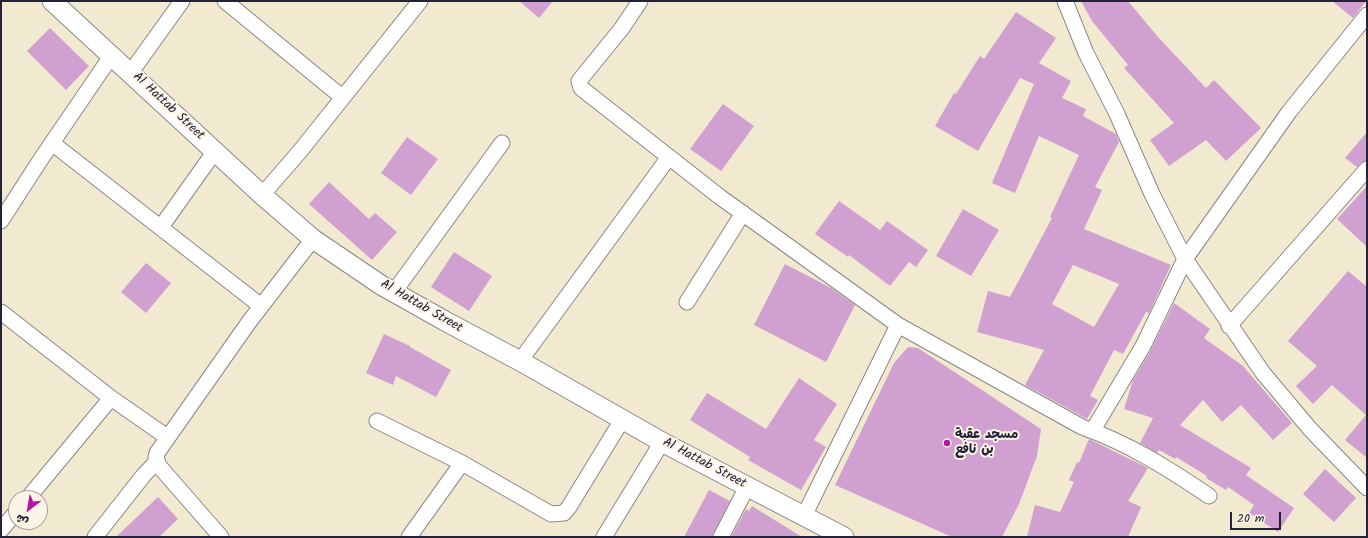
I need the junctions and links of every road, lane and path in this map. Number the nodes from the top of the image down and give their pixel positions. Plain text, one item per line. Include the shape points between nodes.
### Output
1 (52, 1) edge
2 (182, 1) edge
3 (225, 1) edge
4 (420, 1) edge
5 (640, 1) edge
6 (1065, 1) edge
7 (1367, 15) edge
8 (112, 55) junction
9 (131, 72) junction
10 (342, 97) junction
11 (52, 143) junction
12 (502, 143) dead end
13 (215, 151) junction
14 (669, 157) junction
15 (1367, 169) edge
16 (262, 195) junction
17 (743, 213) junction
18 (1, 221) edge
19 (161, 227) junction
20 (313, 239) junction
21 (1185, 259) junction
22 (394, 292) junction
23 (686, 302) dead end
24 (261, 306) junction
25 (1, 312) edge
26 (898, 325) junction
27 (1229, 326) junction
28 (520, 361) junction
29 (111, 398) junction
30 (622, 420) junction
31 (377, 421) dead end
32 (1093, 430) junction
33 (167, 437) junction
34 (662, 442) junction
35 (156, 461) junction
36 (462, 464) junction
37 (747, 487) junction
38 (1367, 488) edge
39 (35, 490) edge
40 (1209, 496) dead end
41 (804, 516) junction
42 (8, 522) edge
43 (1, 530) edge
44 (95, 537) edge
45 (221, 537) edge
46 (409, 537) edge
47 (604, 537) edge
48 (721, 537) edge
49 (844, 537) edge

1 - 8 street, Al Hattab Street
2 - 9 street
3 - 10 street
4 - 10 street
5 - 14 street via 579,85
6 - 21 street via 1086,53
7 - 21 street via 1288,112
8 - 9 street, Al Hattab Street
8 - 11 street
9 - 13 street, Al Hattab Street
10 - 16 street
11 - 18 street
11 - 19 street
12 - 22 street
13 - 16 street, Al Hattab Street
13 - 19 street
14 - 17 street
14 - 28 street
15 - 27 street
16 - 20 street, Al Hattab Street
17 - 23 street
17 - 26 street
19 - 24 street
20 - 22 street, Al Hattab Street
20 - 24 street
21 - 27 street
21 - 32 street via 1143,346
22 - 28 street, Al Hattab Street
24 - 33 street
25 - 29 street
26 - 32 street via 1082,427
26 - 41 street
27 - 38 street via 1263,373 1310,429
28 - 30 street, Al Hattab Street
29 - 33 street
29 - 39 street
30 - 34 street, Al Hattab Street
30 - 36 street via 564,513 551,514
31 - 36 street
32 - 40 street via 1169,468
33 - 35 street via 157,453
34 - 37 street, Al Hattab Street
34 - 47 street
35 - 44 street
35 - 45 street
36 - 46 street
37 - 41 street, Al Hattab Street
37 - 48 street
41 - 49 street, Al Hattab Street
42 - 43 street

